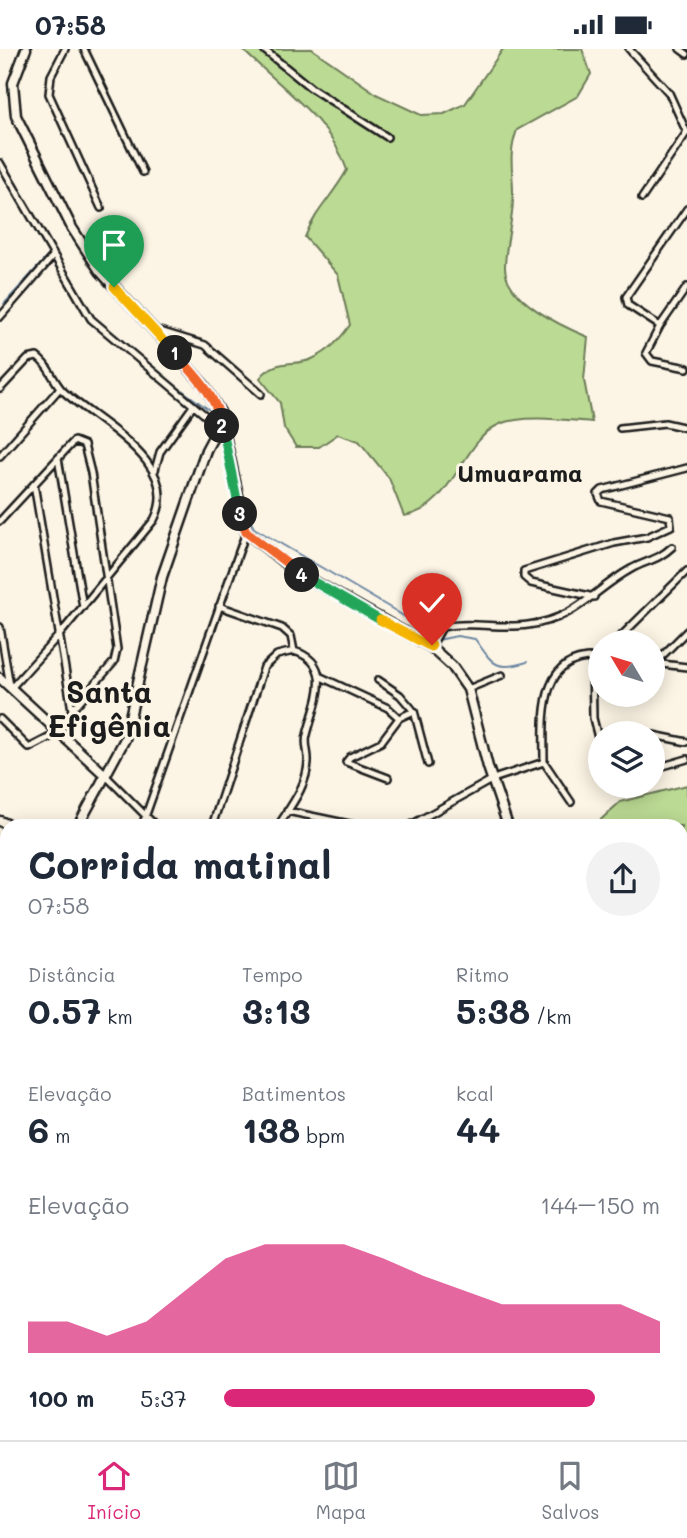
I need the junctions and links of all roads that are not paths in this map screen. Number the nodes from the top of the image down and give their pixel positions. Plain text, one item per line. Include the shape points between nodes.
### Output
1 (26, 49) edge
2 (65, 49) edge
3 (84, 49) edge
4 (263, 49) edge
5 (629, 49) edge
6 (680, 49) edge
7 (687, 54) edge
8 (687, 133) edge
9 (387, 137) dead end
10 (0, 163) edge
11 (143, 172) dead end
12 (642, 198) dead end
13 (101, 208) dead end
14 (687, 209) edge
15 (53, 256) junction
16 (687, 287) edge
17 (0, 317) edge
18 (660, 325) junction
19 (153, 329) junction
20 (687, 368) edge
21 (0, 389) edge
22 (61, 389) junction
23 (261, 394) dead end
24 (193, 406) junction
25 (220, 425) junction
26 (620, 428) dead end
27 (687, 428) edge
28 (0, 456) edge
29 (58, 458) junction
30 (687, 468) edge
31 (155, 470) junction
32 (34, 484) junction
33 (0, 521) edge
34 (246, 532) junction
35 (673, 547) dead end
36 (687, 571) edge
37 (108, 578) junction
38 (417, 591) dead end
39 (594, 597) junction
40 (219, 606) junction
41 (83, 607) junction
42 (0, 627) edge
43 (442, 627) junction
44 (627, 630) edge
45 (687, 631) edge
46 (61, 633) junction
47 (431, 646) junction
48 (294, 651) junction
49 (665, 652) edge
50 (588, 659) edge
51 (665, 664) edge
52 (687, 667) edge
53 (502, 675) dead end
54 (321, 677) junction
55 (0, 678) edge
56 (378, 680) dead end
57 (11, 688) junction
58 (468, 689) junction
59 (412, 709) junction
60 (72, 711) junction
61 (399, 718) junction
62 (0, 719) edge
63 (60, 732) junction
64 (665, 738) edge
65 (687, 743) edge
66 (687, 759) edge
67 (544, 762) junction
68 (428, 764) dead end
69 (665, 765) edge
70 (105, 775) junction
71 (388, 778) dead end
72 (493, 779) junction
73 (571, 801) dead end
74 (287, 811) junction
75 (146, 814) junction
76 (83, 819) edge
77 (144, 819) edge
78 (150, 819) edge
79 (214, 819) edge
80 (282, 819) edge
81 (325, 819) edge
82 (422, 819) edge
83 (506, 819) edge

1 - 19 street via 13,83 16,116 91,259
2 - 13 street via 51,76 48,94
3 - 11 street
4 - 9 street via 311,88
5 - 8 street via 669,93
6 - 7 street
8 - 12 street
10 - 15 street
14 - 18 street via 626,297 628,305
15 - 17 street
15 - 24 street via 97,325
16 - 18 street
18 - 20 street via 647,347 648,357
19 - 23 street via 205,345
19 - 25 street via 212,395
21 - 22 street via 34,356 46,364
22 - 28 street
22 - 31 street
24 - 25 street
24 - 31 street via 160,452
25 - 34 street
25 - 70 street via 206,450 162,577 125,739
26 - 27 street via 665,423
29 - 32 street
29 - 37 street via 74,441 81,442 87,454
29 - 41 street
30 - 39 street via 598,494 601,501 670,517 673,524 667,529 524,571 531,583
31 - 37 street via 159,509
32 - 33 street
32 - 46 street
34 - 40 street
34 - 47 street via 292,569
35 - 39 street via 656,561 628,571
36 - 44 street
37 - 41 street
37 - 60 street via 116,657
38 - 43 street
39 - 43 street via 573,611 531,625
40 - 48 street via 282,628 291,636
40 - 75 street
41 - 46 street
42 - 57 street
43 - 47 street
45 - 49 street
46 - 57 street
46 - 60 street
47 - 58 street
48 - 54 street via 308,658
48 - 79 street via 277,655 264,667
50 - 67 street via 568,664 549,686
51 - 52 street
53 - 58 street
54 - 61 street via 388,708
54 - 74 street via 306,738 306,771
55 - 57 street
56 - 59 street
57 - 63 street
58 - 72 street
59 - 61 street
59 - 68 street
60 - 63 street
61 - 71 street via 381,743 346,762
62 - 63 street via 29,748
63 - 70 street
64 - 65 street
66 - 69 street
67 - 72 street
67 - 73 street
70 - 75 street
70 - 76 street
72 - 82 street
72 - 83 street
74 - 80 street
74 - 81 street
75 - 77 street
75 - 78 street

